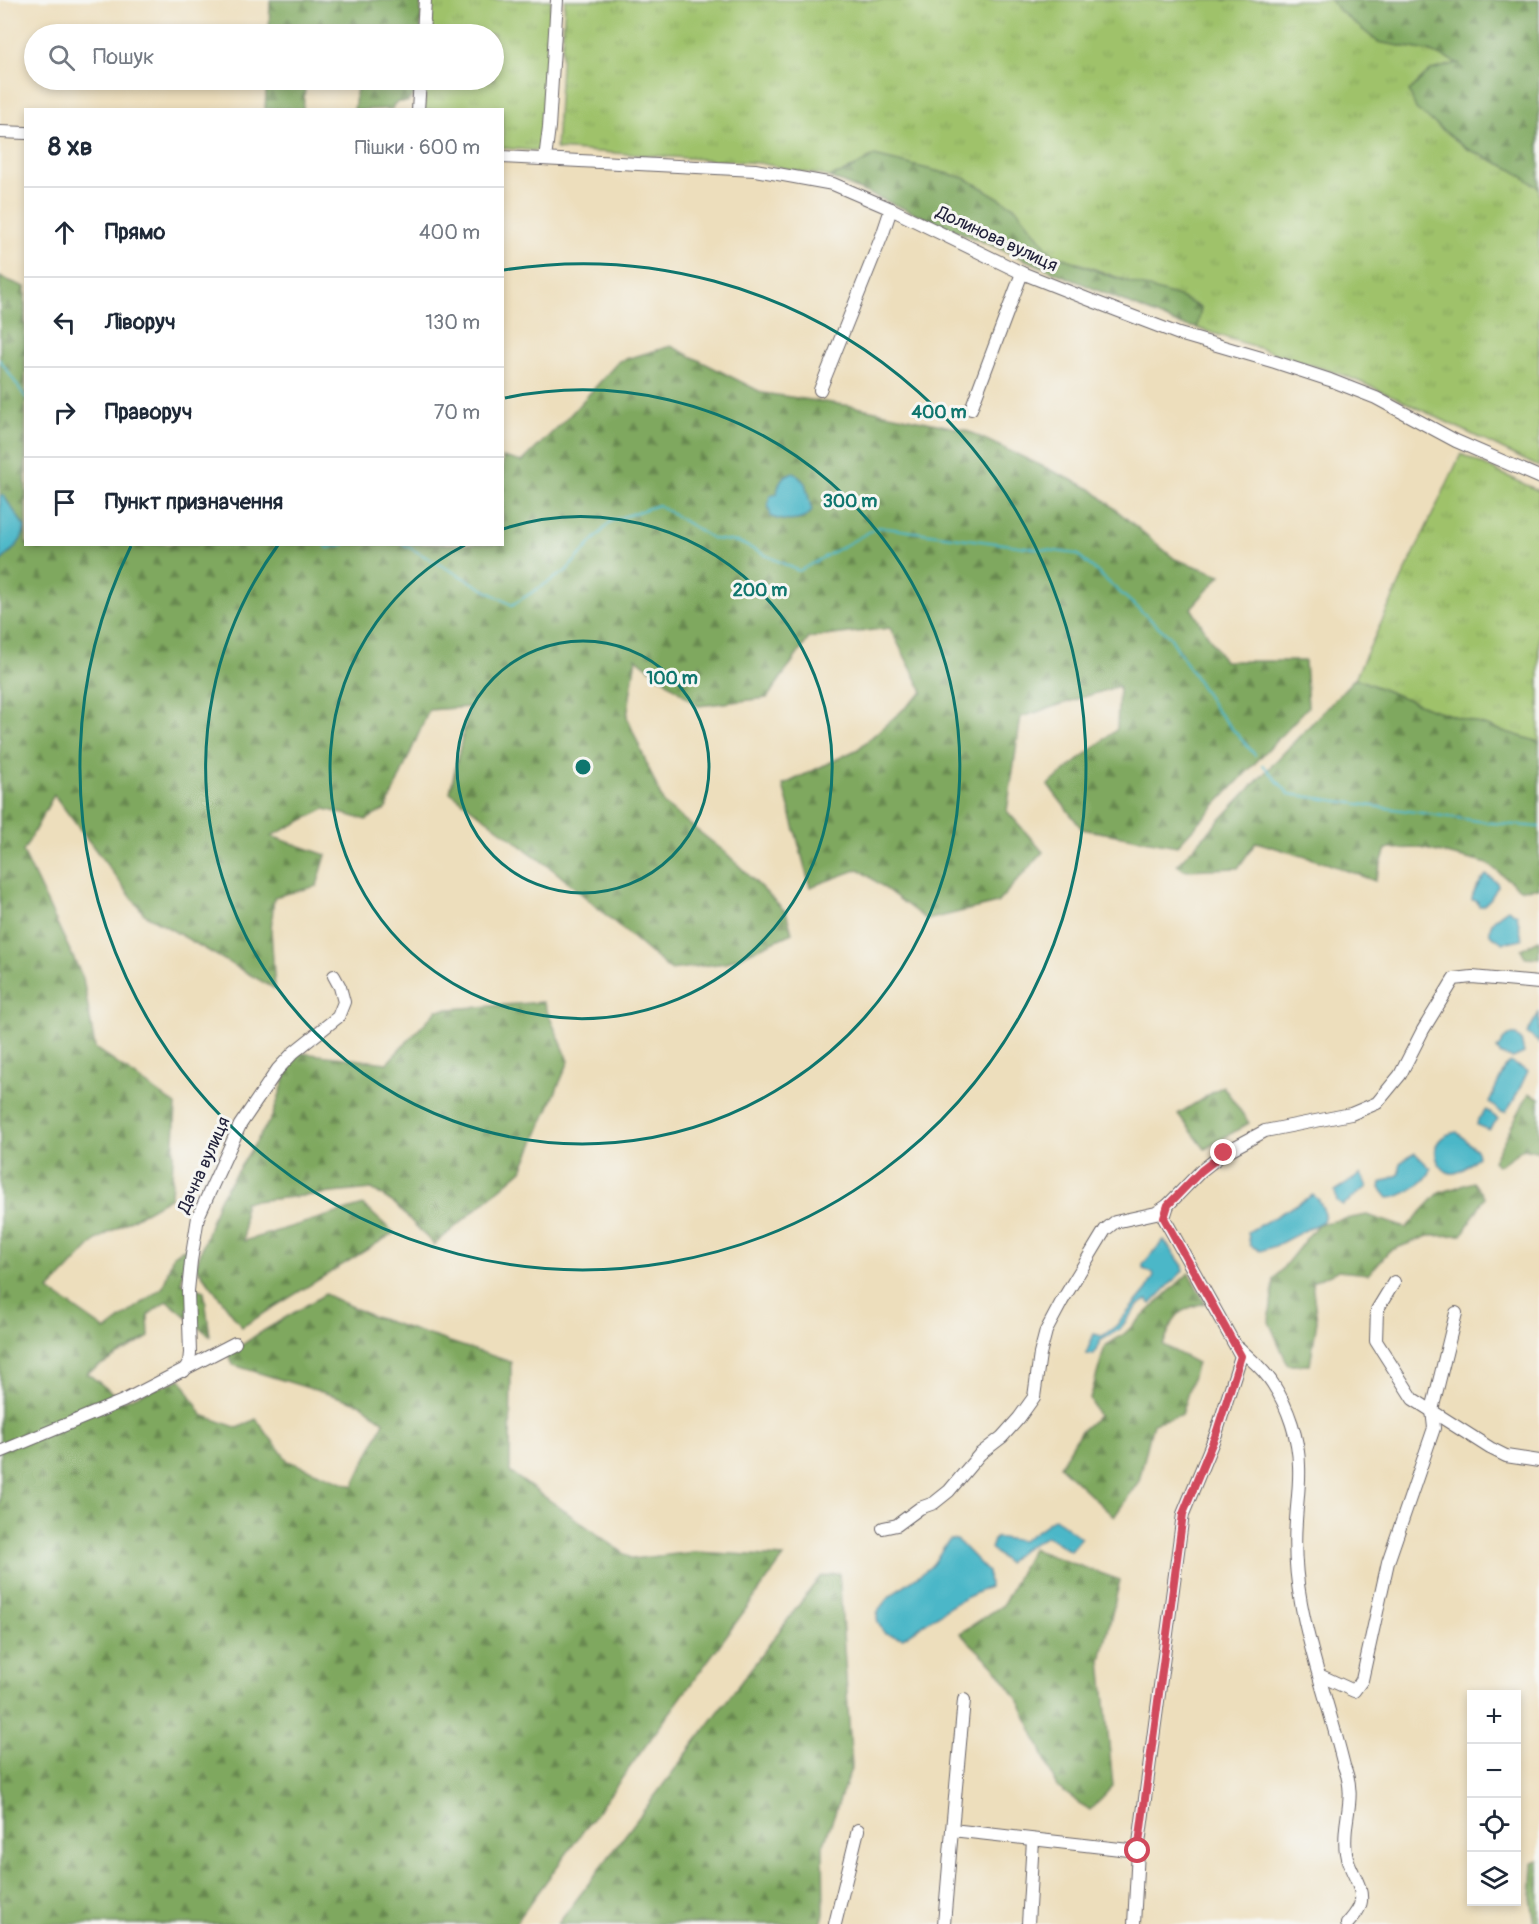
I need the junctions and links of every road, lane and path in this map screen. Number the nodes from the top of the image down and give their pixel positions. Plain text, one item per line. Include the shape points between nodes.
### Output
1 (425, 0) edge
2 (557, 0) edge
3 (424, 24) edge
4 (419, 90) edge
5 (418, 108) edge
6 (0, 132) edge
7 (24, 133) edge
8 (504, 157) edge
9 (545, 159) junction
10 (891, 208) junction
11 (1022, 273) junction
12 (820, 390) dead end
13 (971, 409) dead end
14 (1539, 477) edge
15 (334, 976) dead end
16 (1539, 983) edge
17 (1168, 1205) junction
18 (1394, 1282) dead end
19 (1456, 1313) dead end
20 (235, 1343) dead end
21 (1236, 1345) junction
22 (184, 1371) junction
23 (1432, 1410) junction
24 (0, 1452) edge
25 (1539, 1461) edge
26 (884, 1528) dead end
27 (1319, 1675) junction
28 (964, 1700) dead end
29 (858, 1830) dead end
30 (952, 1830) junction
31 (1033, 1840) junction
32 (1138, 1851) junction
33 (836, 1924) edge
34 (944, 1924) edge
35 (1028, 1924) edge
36 (1134, 1924) edge
37 (1347, 1924) edge

1 - 3 street
2 - 9 street
4 - 5 street
6 - 7 street
8 - 9 street, Долинова вулиця
9 - 10 street, Долинова вулиця via 755,170 833,184
10 - 11 street, Долинова вулиця
10 - 12 street
11 - 13 street
11 - 14 street, Долинова вулиця via 1179,334 1330,380
15 - 22 street, Дачна вулиця via 344,1002 339,1017 278,1069 240,1125 198,1217 188,1291 190,1353
16 - 17 street via 1472,976 1454,979 1400,1075 1377,1103 1351,1114 1264,1131 1224,1153
17 - 21 street via 1164,1218
17 - 26 street via 1156,1213 1115,1222 1106,1230 1046,1331 1034,1397 1019,1418 980,1454 949,1491 897,1525
18 - 23 street via 1377,1310 1376,1341 1413,1399
19 - 23 street
20 - 22 street
21 - 27 street via 1273,1384 1298,1445 1297,1574
21 - 32 street via 1241,1356 1216,1434 1183,1514
22 - 24 street
23 - 25 street via 1506,1456
23 - 27 street via 1434,1428 1388,1562 1362,1680 1354,1690
27 - 37 street via 1351,1795 1346,1855 1361,1893 1358,1910
28 - 30 street
29 - 33 street
30 - 31 street
30 - 34 street
31 - 32 street
31 - 35 street
32 - 36 street

